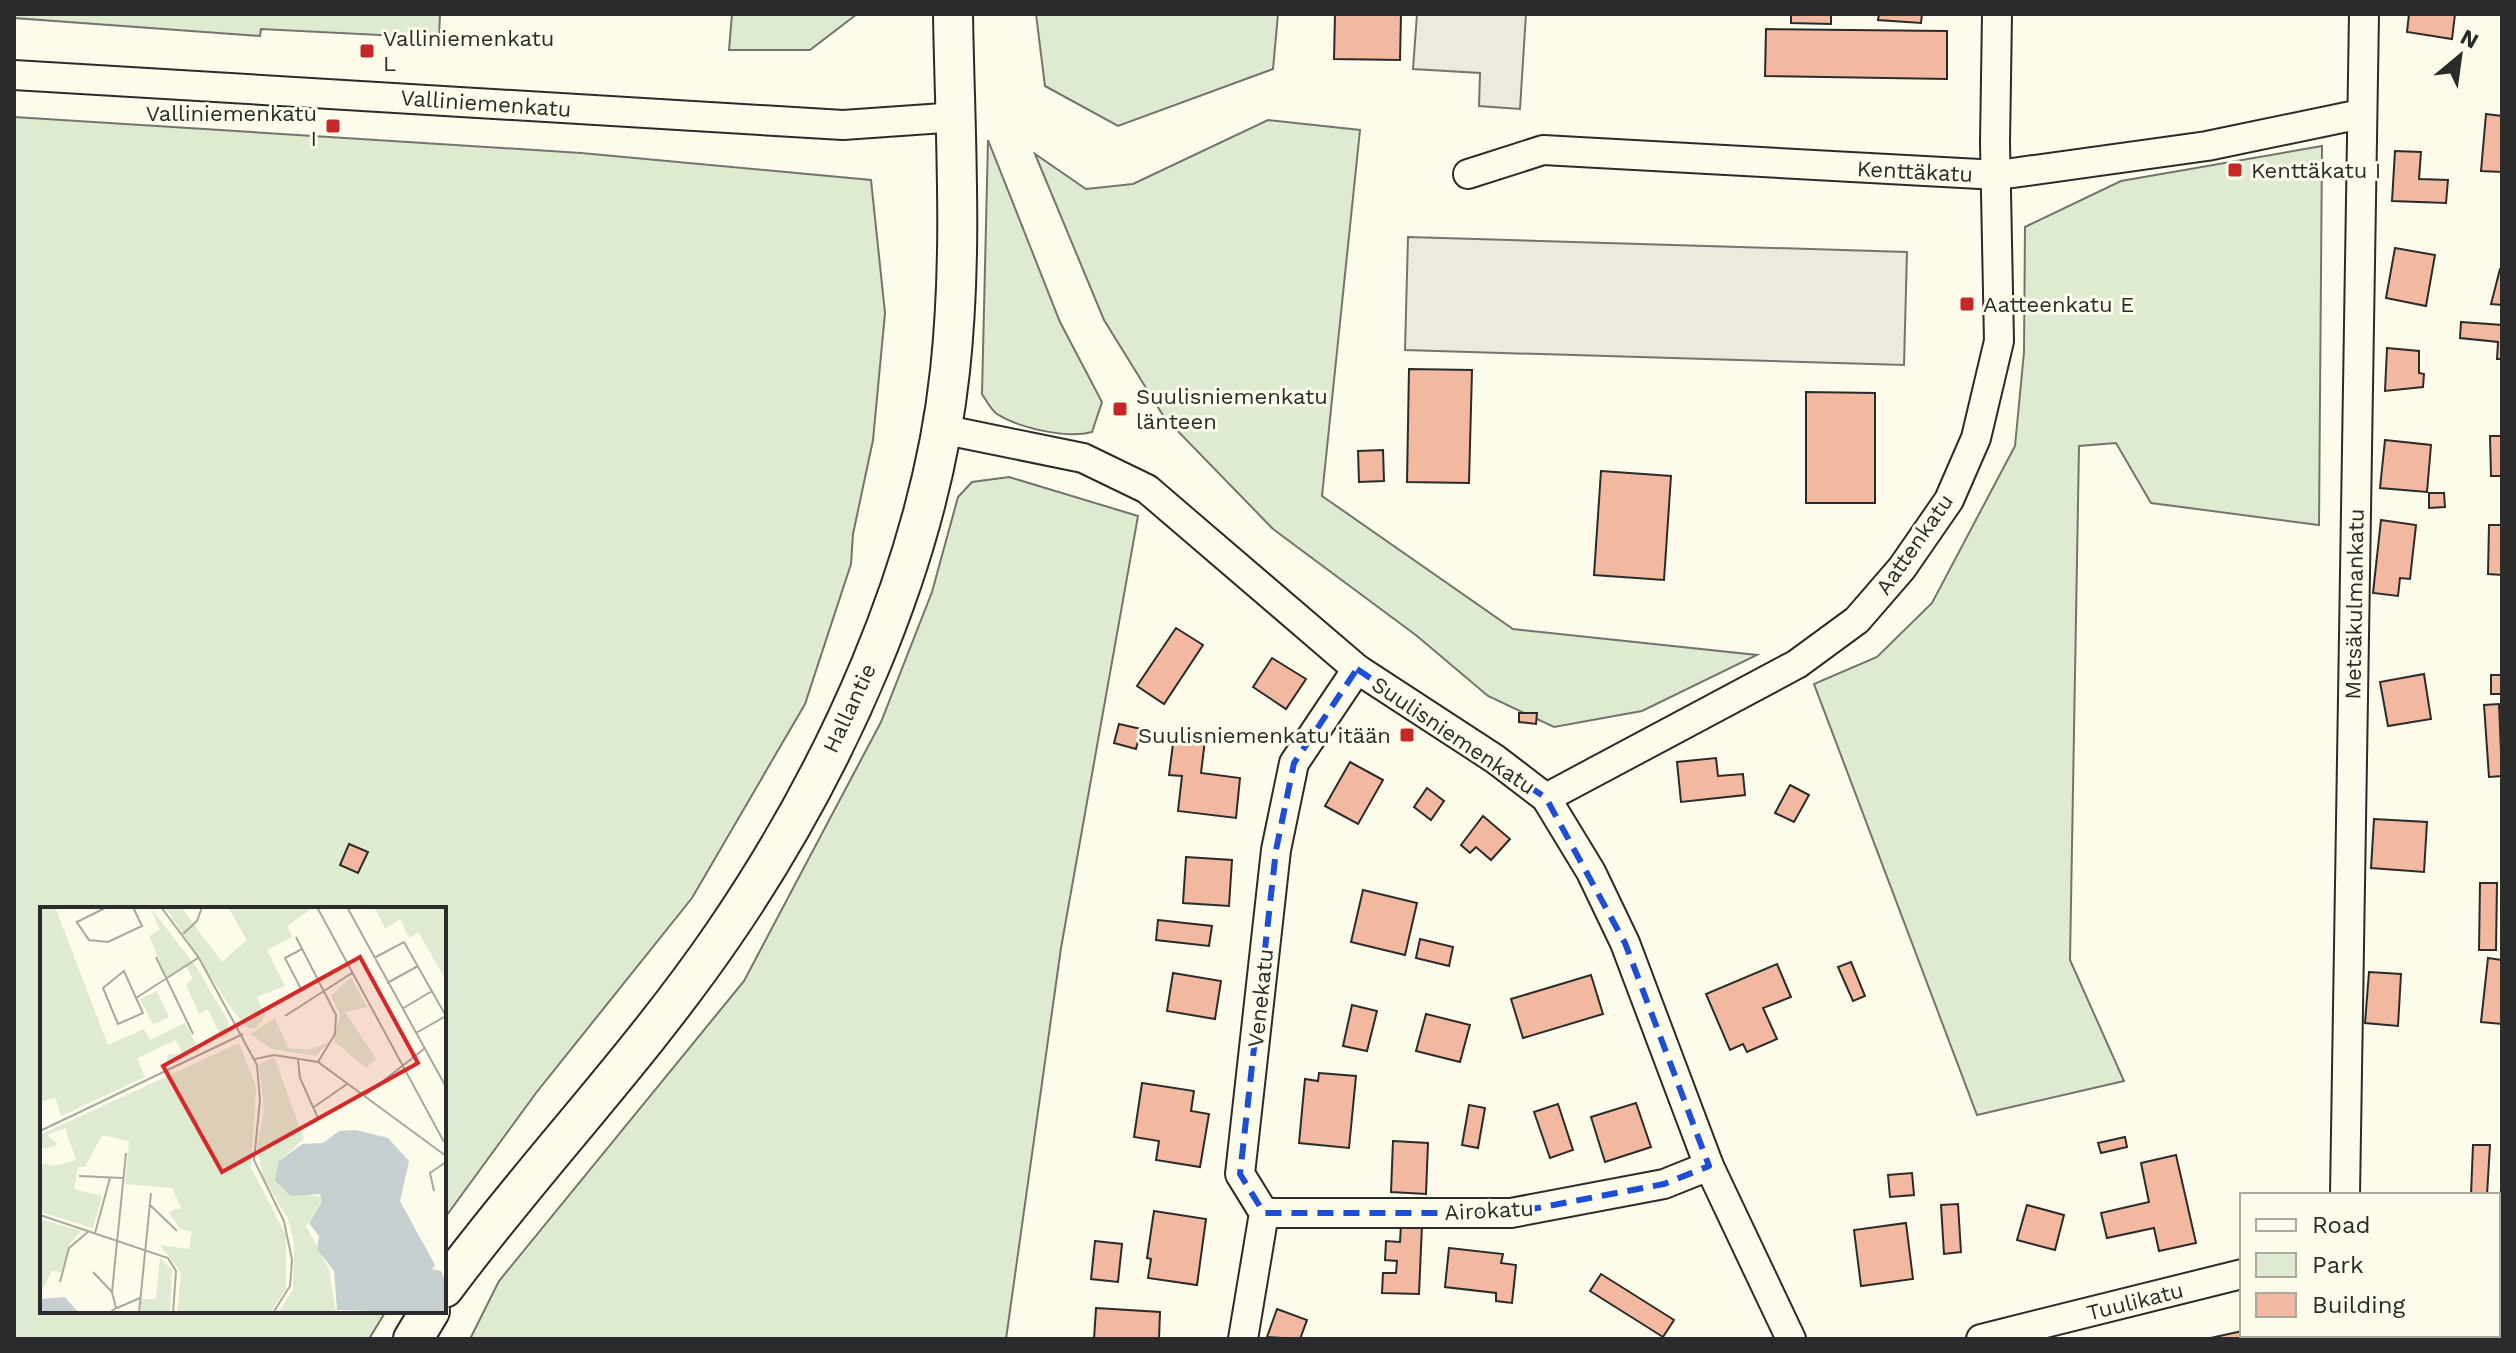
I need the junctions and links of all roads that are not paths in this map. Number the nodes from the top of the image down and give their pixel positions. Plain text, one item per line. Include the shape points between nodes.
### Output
1 (953, 14) edge
2 (1997, 14) edge
3 (2364, 14) edge
4 (14, 75) edge
5 (2361, 114) junction
6 (958, 117) junction
7 (1468, 174) dead end
8 (1998, 175) junction
9 (941, 429) junction
10 (1357, 669) junction
11 (1546, 798) junction
12 (1709, 1166) junction
13 (2345, 1193) edge
14 (1264, 1213) junction
15 (2240, 1274) edge
16 (446, 1285) edge
17 (429, 1313) edge
18 (413, 1339) edge
19 (1243, 1339) edge
20 (1791, 1339) edge
21 (1981, 1339) edge

1 - 6 street, Hallantie
2 - 8 street, Aattenkatu
3 - 5 street, Metsäkulmankatu
4 - 6 street, Valliniemenkatu via 843,125
5 - 8 street, Kenttäkatu via 2207,146
5 - 13 street, Metsäkulmankatu
6 - 9 street, Hallantie via 954,316
7 - 8 street, Kenttäkatu via 1543,150
8 - 11 street, Aattenkatu via 1999,341 1976,438 1949,500 1902,568 1857,620 1797,664
9 - 10 street, Suulisniemenkatu via 1083,458 1147,489
9 - 16 street, Hallantie via 910,551 877,646 773,858 669,1008
10 - 11 street, Suulisniemenkatu
10 - 14 street, Venekatu via 1294,763 1276,850 1240,1174
11 - 12 street, Suulisniemenkatu via 1591,872 1625,943
12 - 14 street, Airokatu via 1664,1184 1511,1213
12 - 20 street, Suulisniemenkatu
14 - 19 street
15 - 21 street, Tuulikatu
17 - 18 street

